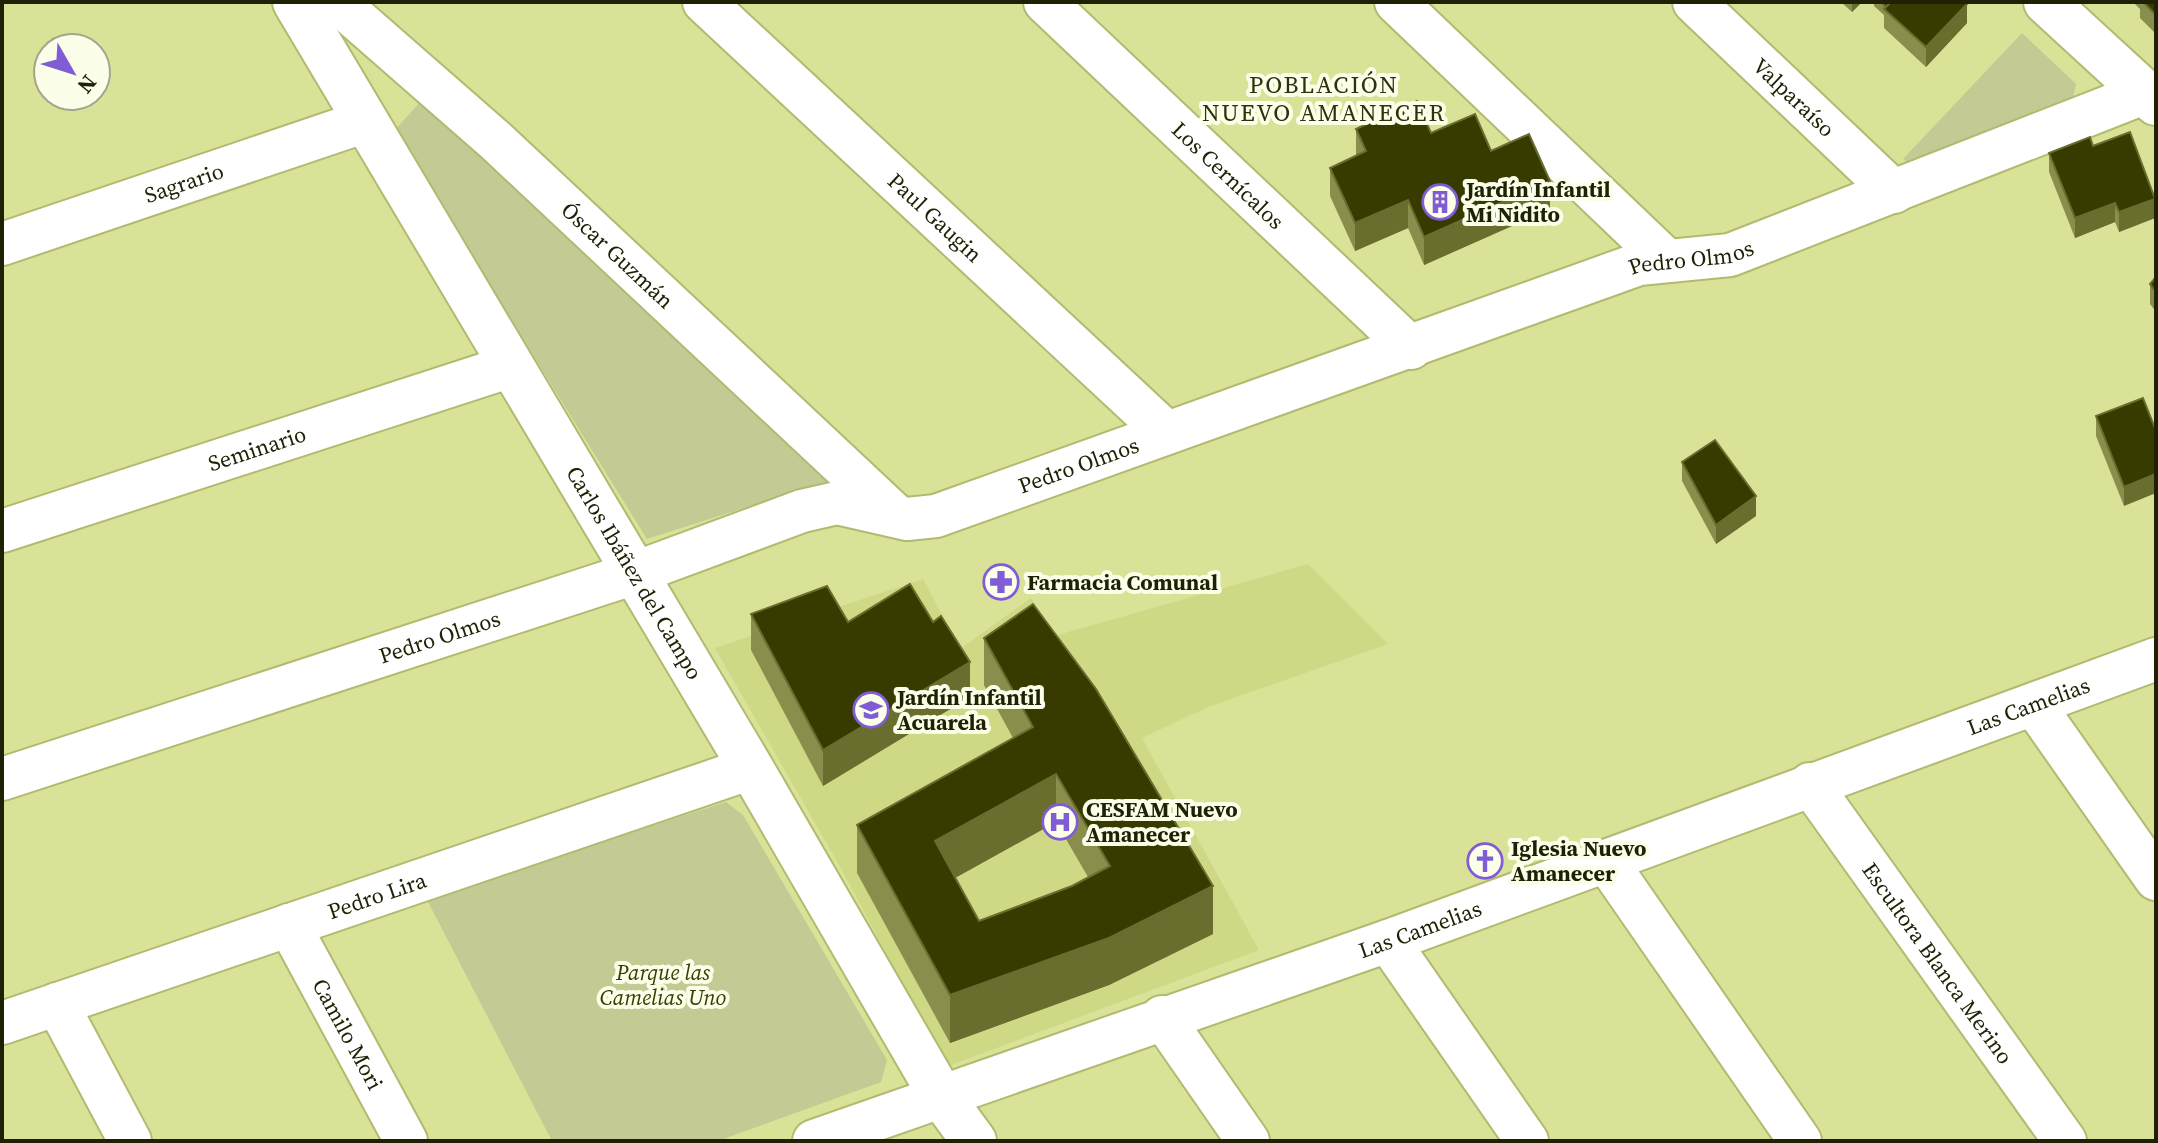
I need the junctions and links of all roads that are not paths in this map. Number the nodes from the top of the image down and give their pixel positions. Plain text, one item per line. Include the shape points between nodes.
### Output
1 (295, 2) edge
2 (337, 2) edge
3 (704, 2) edge
4 (1045, 2) edge
5 (1396, 2) edge
6 (1694, 2) edge
7 (2046, 2) edge
8 (2150, 98) edge
9 (366, 121) junction
10 (1894, 192) junction
11 (2, 244) edge
12 (1665, 259) junction
13 (1411, 348) junction
14 (511, 366) junction
15 (1167, 433) junction
16 (895, 515) junction
17 (2, 531) edge
18 (635, 573) junction
19 (2156, 659) edge
20 (2034, 705) junction
21 (751, 768) junction
22 (2, 779) edge
23 (1810, 784) junction
24 (1606, 861) junction
25 (2156, 879) edge
26 (289, 925) junction
27 (1388, 941) junction
28 (57, 1004) junction
29 (1162, 1017) junction
30 (2, 1023) edge
31 (941, 1096) junction
32 (130, 1141) edge
33 (406, 1141) edge
34 (814, 1141) edge
35 (974, 1141) edge
36 (1248, 1141) edge
37 (1527, 1141) edge
38 (1800, 1141) edge
39 (2065, 1141) edge

1 - 9 street, Carlos Ibáñez del Campo
2 - 16 street, Óscar Guzmán via 496,141
3 - 15 street, Paul Gaugin
4 - 13 street, Los Cernícalos
5 - 12 street
6 - 10 street, Valparaíso
7 - 8 street
8 - 10 street, Pedro Olmos
9 - 11 street, Sagrario
9 - 14 street, Carlos Ibáñez del Campo
10 - 12 street, Pedro Olmos via 1730,255
12 - 13 street, Pedro Olmos
13 - 15 street, Pedro Olmos
14 - 17 street, Seminario
14 - 18 street, Carlos Ibáñez del Campo
15 - 16 street, Pedro Olmos via 936,516
16 - 18 street, Pedro Olmos via 854,504 819,506
18 - 21 street, Carlos Ibáñez del Campo
18 - 22 street, Pedro Olmos
19 - 20 street, Las Camelias
20 - 23 street, Las Camelias
20 - 25 street
21 - 26 street, Pedro Lira
21 - 31 street, Carlos Ibáñez del Campo
23 - 24 street, Las Camelias
23 - 39 street, Escultora Blanca Merino
24 - 27 street, Las Camelias
24 - 38 street
26 - 28 street, Pedro Lira
26 - 33 street, Camilo Mori
27 - 29 street, Las Camelias
27 - 37 street
28 - 30 street, Pedro Lira
28 - 32 street
29 - 31 street, Las Camelias
29 - 36 street
31 - 34 street, Las Camelias
31 - 35 street, Carlos Ibáñez del Campo

